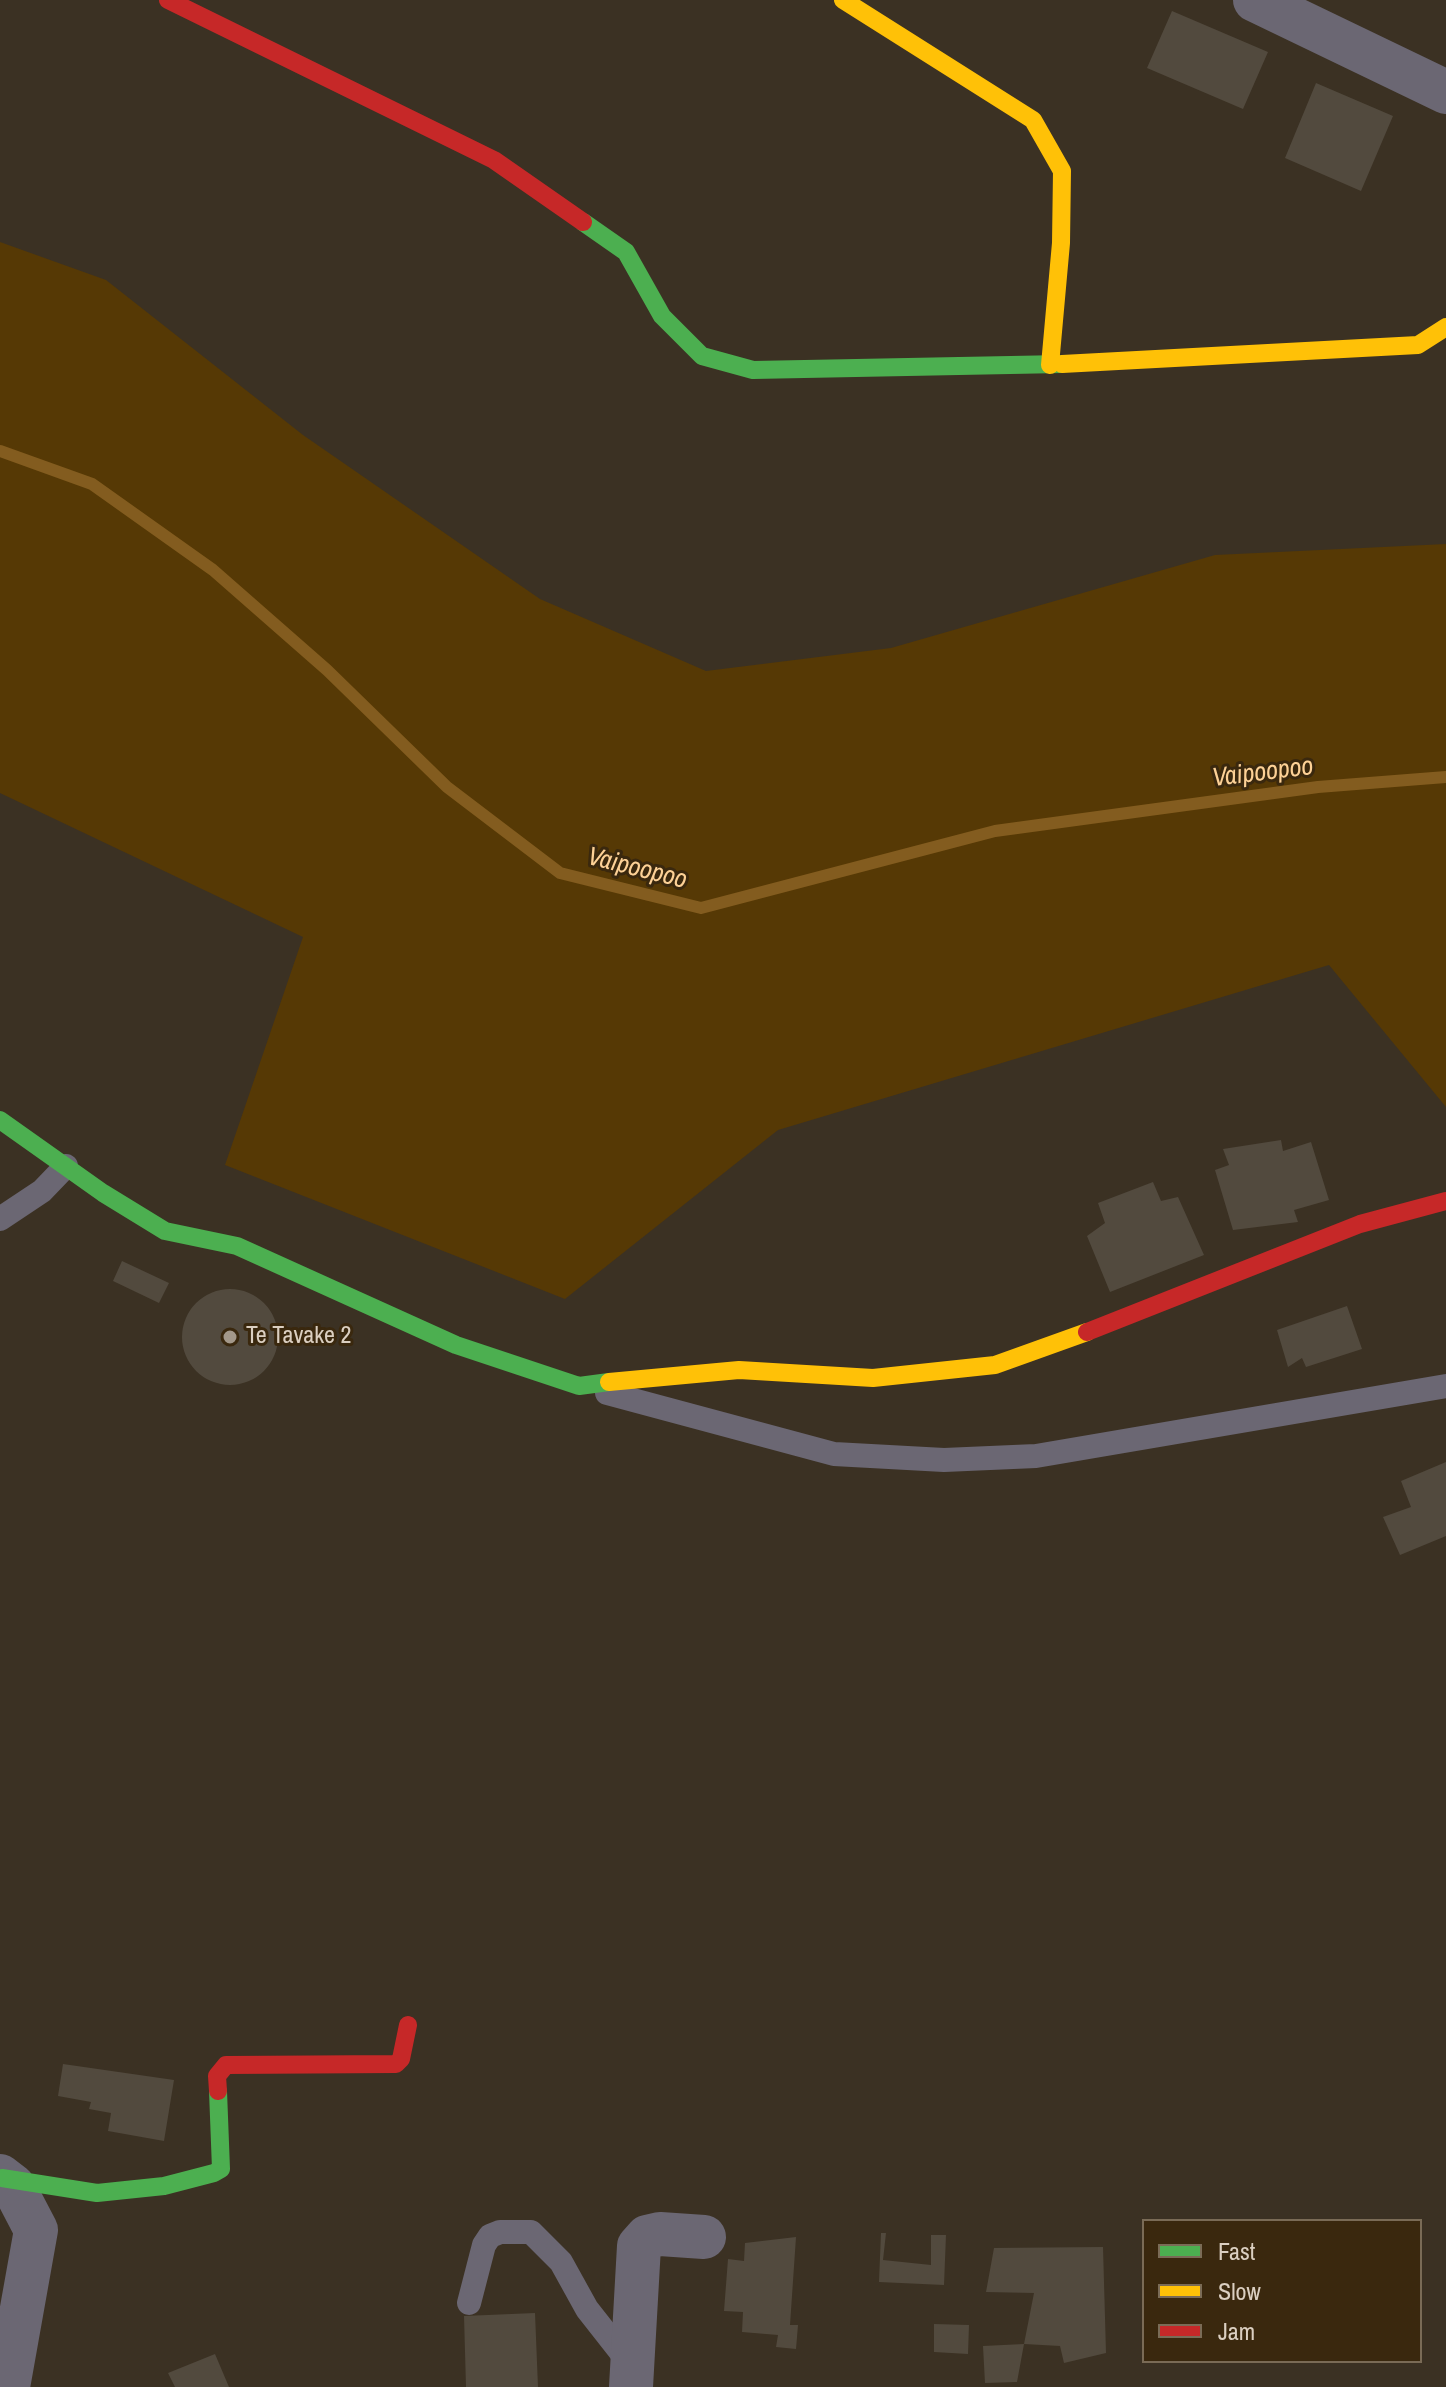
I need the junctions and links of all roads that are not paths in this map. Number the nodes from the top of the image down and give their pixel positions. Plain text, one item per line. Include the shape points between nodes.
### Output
1 (168, 0) edge
2 (843, 0) edge
3 (1255, 0) edge
4 (1446, 92) edge
5 (1446, 327) edge
6 (1050, 365) junction
7 (0, 1120) edge
8 (66, 1166) junction
9 (1446, 1201) edge
10 (0, 1219) edge
11 (582, 1386) junction
12 (1446, 1386) edge
13 (408, 2025) dead end
14 (1, 2177) edge
15 (704, 2237) dead end
16 (469, 2303) dead end
17 (632, 2377) edge
18 (8, 2387) edge

1 - 6 street via 494,160 626,252 662,316 702,356 753,370
2 - 6 street via 1033,120 1062,171
3 - 4 street
5 - 6 street via 1418,345
7 - 8 street
8 - 10 lane via 42,1191
8 - 11 street via 165,1231 237,1246 456,1345
9 - 11 street via 1360,1224 995,1365 873,1378 689,1372
11 - 12 lane via 834,1454 944,1460 1036,1456
13 - 14 street via 396,2064 226,2065 217,2076 221,2169 214,2173 164,2186 97,2193
14 - 18 street via 22,2200 36,2230
15 - 17 street via 660,2234 639,2246
16 - 17 lane via 490,2236 531,2232 556,2255

